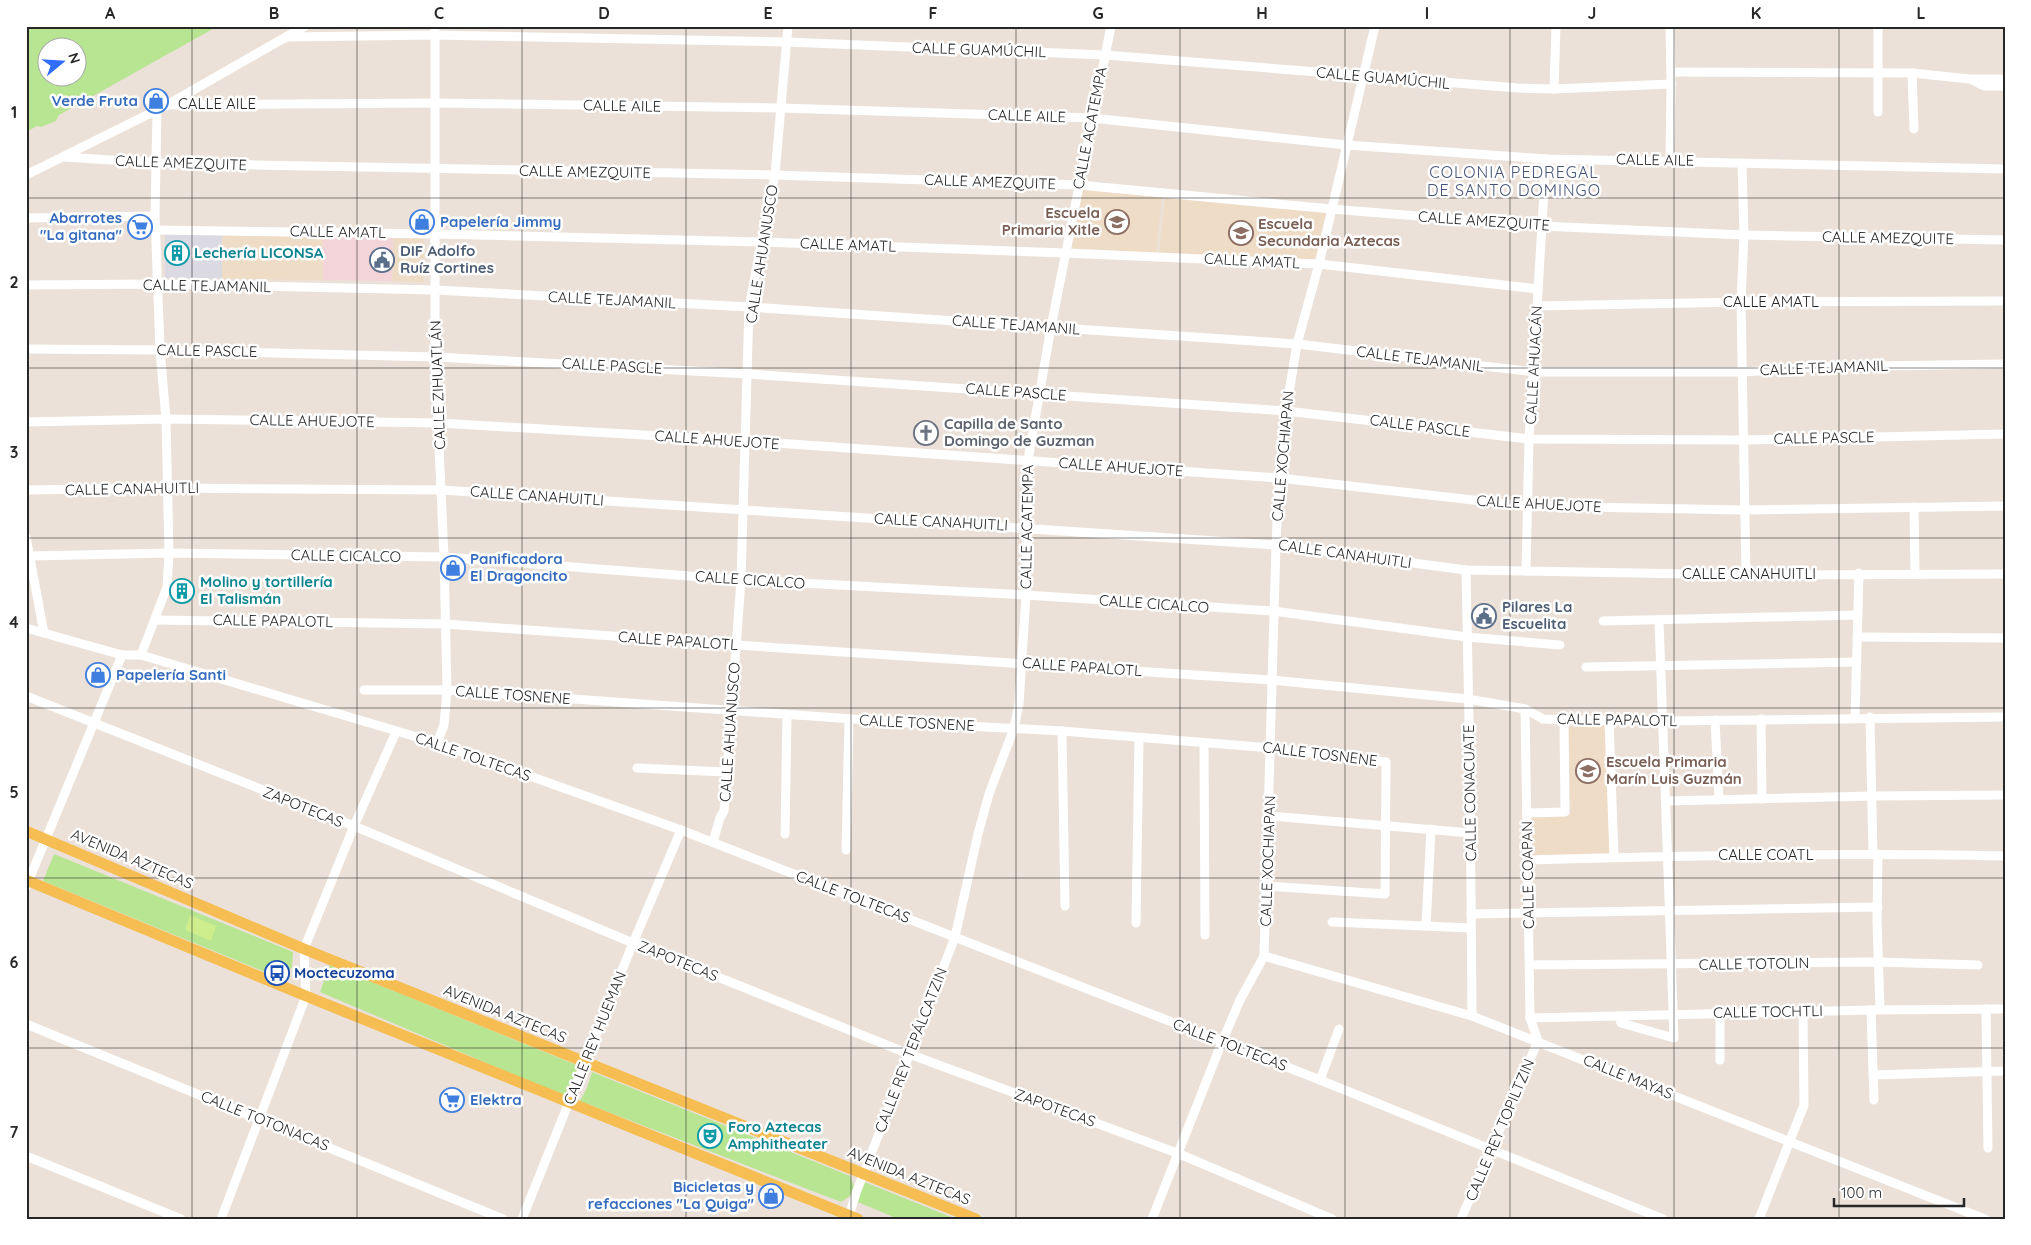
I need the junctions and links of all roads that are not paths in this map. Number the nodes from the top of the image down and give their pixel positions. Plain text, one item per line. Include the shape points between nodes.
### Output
1 (305, 26) edge
2 (788, 26) edge
3 (1111, 26) edge
4 (1375, 26) edge
5 (1556, 26) edge
6 (1670, 26) edge
7 (1878, 26) edge
8 (435, 31) edge
9 (286, 37) junction
10 (786, 42) junction
11 (1105, 55) junction
12 (1671, 72) junction
13 (1912, 73) junction
14 (1879, 74) junction
15 (1363, 76) junction
16 (1970, 79) junction
17 (2005, 79) edge
18 (1672, 84) junction
19 (2005, 86) edge
20 (1554, 89) junction
21 (435, 103) junction
22 (167, 104) junction
23 (782, 108) junction
24 (157, 110) junction
25 (1878, 112) dead end
26 (1092, 118) junction
27 (1914, 129) dead end
28 (1346, 144) junction
29 (64, 157) junction
30 (1546, 159) junction
31 (1670, 160) junction
32 (1742, 162) junction
33 (156, 164) junction
34 (2005, 169) edge
35 (435, 170) junction
36 (26, 175) edge
37 (775, 175) junction
38 (1079, 185) junction
39 (1331, 209) junction
40 (155, 216) junction
41 (26, 218) edge
42 (1541, 226) junction
43 (156, 230) junction
44 (435, 234) junction
45 (1744, 235) junction
46 (2005, 240) edge
47 (761, 242) junction
48 (1065, 253) junction
49 (1318, 264) junction
50 (158, 284) junction
51 (26, 285) edge
52 (1538, 289) junction
53 (436, 290) junction
54 (2005, 301) edge
55 (1741, 302) junction
56 (1537, 306) junction
57 (749, 307) junction
58 (1051, 327) junction
59 (1297, 344) junction
60 (26, 349) edge
61 (160, 350) junction
62 (435, 357) junction
63 (2005, 364) edge
64 (1534, 372) junction
65 (1744, 372) junction
66 (748, 374) junction
67 (1039, 393) junction
68 (1286, 411) junction
69 (166, 419) junction
70 (26, 422) edge
71 (439, 423) junction
72 (2005, 434) edge
73 (1529, 439) junction
74 (1743, 440) junction
75 (746, 441) junction
76 (1028, 460) junction
77 (1278, 478) junction
78 (168, 488) junction
79 (26, 490) edge
80 (441, 490) junction
81 (1526, 506) junction
82 (2005, 506) edge
83 (1914, 507) junction
84 (742, 510) junction
85 (1744, 510) junction
86 (1026, 527) junction
87 (26, 537) edge
88 (1276, 545) junction
89 (169, 553) junction
90 (31, 556) junction
91 (444, 557) junction
92 (1466, 570) junction
93 (1526, 571) junction
94 (1859, 573) junction
95 (1915, 574) junction
96 (2005, 574) edge
97 (1746, 575) junction
98 (741, 580) junction
99 (1026, 595) junction
100 (1273, 612) junction
101 (1858, 615) junction
102 (156, 620) junction
103 (1659, 620) junction
104 (1603, 622) dead end
105 (445, 624) junction
106 (26, 628) edge
107 (44, 633) junction
108 (1467, 637) junction
109 (1857, 637) junction
110 (2005, 638) edge
111 (737, 645) junction
112 (1560, 645) dead end
113 (141, 655) junction
114 (122, 656) junction
115 (1856, 662) junction
116 (1022, 663) junction
117 (1661, 666) junction
118 (1586, 667) dead end
119 (1271, 680) junction
120 (364, 690) dead end
121 (447, 690) junction
122 (26, 696) edge
123 (1468, 699) junction
124 (1525, 709) junction
125 (731, 710) junction
126 (787, 715) junction
127 (1870, 717) junction
128 (2005, 717) edge
129 (1855, 718) junction
130 (849, 719) junction
131 (1761, 719) junction
132 (1564, 720) junction
133 (1609, 720) junction
134 (1715, 720) junction
135 (1664, 721) junction
136 (95, 724) junction
137 (1014, 728) junction
138 (1062, 731) junction
139 (396, 732) junction
140 (1139, 738) junction
141 (437, 743) junction
142 (1204, 743) junction
143 (1271, 748) junction
144 (636, 768) dead end
145 (726, 772) junction
146 (2005, 795) edge
147 (1872, 796) junction
148 (1718, 800) junction
149 (1762, 800) junction
150 (1667, 801) junction
151 (1527, 814) junction
152 (1269, 816) junction
153 (354, 826) junction
154 (1387, 826) junction
155 (681, 830) junction
156 (1431, 830) junction
157 (26, 831) edge
158 (1471, 833) junction
159 (785, 834) dead end
160 (47, 839) junction
161 (713, 842) junction
162 (846, 850) dead end
163 (1876, 854) junction
164 (1668, 855) junction
165 (2005, 856) edge
166 (1614, 857) junction
167 (1528, 860) junction
168 (27, 883) edge
169 (1266, 886) junction
170 (1065, 906) dead end
171 (1878, 908) junction
172 (1670, 911) junction
173 (1529, 913) junction
174 (1471, 914) junction
175 (1332, 922) dead end
176 (1136, 923) dead end
177 (1426, 926) junction
178 (1471, 928) junction
179 (1205, 934) dead end
180 (955, 937) junction
181 (633, 943) junction
182 (304, 949) junction
183 (1264, 956) junction
184 (1878, 962) junction
185 (1530, 965) junction
186 (1672, 965) junction
187 (1978, 965) dead end
188 (306, 996) junction
189 (1986, 1009) junction
190 (2005, 1009) edge
191 (1875, 1010) junction
192 (1803, 1011) junction
193 (1720, 1013) junction
194 (1673, 1014) junction
195 (1472, 1016) junction
196 (1619, 1016) junction
197 (1530, 1018) junction
198 (26, 1024) edge
199 (1339, 1029) dead end
200 (1538, 1041) junction
201 (1222, 1042) junction
202 (910, 1054) junction
203 (1720, 1060) dead end
204 (586, 1062) junction
205 (2005, 1070) edge
206 (1988, 1071) junction
207 (1873, 1075) junction
208 (1320, 1080) junction
209 (1874, 1100) dead end
210 (568, 1103) junction
211 (259, 1119) junction
212 (1791, 1141) junction
213 (1988, 1148) dead end
214 (1491, 1149) junction
215 (1177, 1153) junction
216 (26, 1156) edge
217 (864, 1174) junction
218 (852, 1218) edge
219 (181, 1219) edge
220 (221, 1219) edge
221 (503, 1219) edge
222 (522, 1219) edge
223 (976, 1219) edge
224 (1152, 1219) edge
225 (1332, 1219) edge
226 (1462, 1219) edge
227 (1663, 1219) edge
228 (1759, 1219) edge
229 (1985, 1219) edge

1 - 9 street
2 - 10 street, CALLE AHUANUSCO
3 - 11 street, CALLE ACATEMPA
4 - 15 street, CALLE XOCHIAPAN
5 - 20 street
6 - 12 street
7 - 14 street
8 - 9 street, CALLE GUAMÚCHIL
8 - 10 street, CALLE GUAMÚCHIL
8 - 21 street, CALLE ZIHUATLÁN
9 - 22 street
10 - 11 street, CALLE GUAMÚCHIL
10 - 23 street, CALLE AHUANUSCO
11 - 15 street, CALLE GUAMÚCHIL
11 - 26 street, CALLE ACATEMPA
12 - 14 street
12 - 18 street
13 - 14 street
13 - 16 street
13 - 27 street
14 - 25 street
15 - 20 street, CALLE GUAMÚCHIL
15 - 28 street, CALLE XOCHIAPAN
16 - 17 street
16 - 19 street via 1984,86
18 - 20 street, CALLE GUAMÚCHIL
18 - 31 street
21 - 22 street, CALLE AILE
21 - 23 street, CALLE AILE
21 - 35 street, CALLE ZIHUATLÁN
22 - 24 street
23 - 26 street, CALLE AILE
23 - 37 street, CALLE AHUANUSCO
24 - 29 street
24 - 33 street
26 - 28 street, CALLE AILE
26 - 38 street, CALLE ACATEMPA
28 - 30 street, CALLE AILE
28 - 39 street, CALLE XOCHIAPAN
29 - 33 street, CALLE AMEZQUITE
29 - 36 street
30 - 31 street, CALLE AILE
30 - 42 street, CALLE AHUACÁN
31 - 32 street, CALLE AILE
32 - 34 street, CALLE AILE
32 - 45 street
33 - 35 street, CALLE AMEZQUITE
33 - 40 street
35 - 37 street, CALLE AMEZQUITE
35 - 44 street, CALLE ZIHUATLÁN
37 - 38 street, CALLE AMEZQUITE
37 - 47 street, CALLE AHUANUSCO
38 - 39 street, CALLE AMEZQUITE
38 - 48 street, CALLE ACATEMPA
39 - 42 street, CALLE AMEZQUITE
39 - 49 street, CALLE XOCHIAPAN
40 - 41 street
40 - 43 street
42 - 45 street, CALLE AMEZQUITE
42 - 52 street, CALLE AHUACÁN
43 - 44 street, CALLE AMATL
43 - 50 street
44 - 47 street, CALLE AMATL
44 - 53 street, CALLE ZIHUATLÁN
45 - 46 street, CALLE AMEZQUITE
45 - 55 street
47 - 48 street, CALLE AMATL
47 - 57 street, CALLE AHUANUSCO
48 - 49 street, CALLE AMATL
48 - 58 street, CALLE ACATEMPA
49 - 52 street, CALLE AMATL
49 - 59 street, CALLE XOCHIAPAN
50 - 51 street, CALLE TEJAMANIL
50 - 53 street, CALLE TEJAMANIL
50 - 61 street
52 - 56 street, CALLE AHUACÁN
53 - 57 street, CALLE TEJAMANIL
53 - 62 street, CALLE ZIHUATLÁN
54 - 55 street, CALLE AMATL
55 - 56 street, CALLE AMATL
55 - 65 street
56 - 64 street, CALLE AHUACÁN
57 - 58 street, CALLE TEJAMANIL
57 - 66 street, CALLE AHUANUSCO
58 - 59 street, CALLE TEJAMANIL
58 - 67 street, CALLE ACATEMPA
59 - 64 street, CALLE TEJAMANIL
59 - 68 street, CALLE XOCHIAPAN
60 - 61 street, CALLE PASCLE
61 - 62 street, CALLE PASCLE
61 - 69 street
62 - 66 street, CALLE PASCLE
62 - 71 street, CALLE ZIHUATLÁN
63 - 65 street, CALLE TEJAMANIL via 1813,367
64 - 65 street, CALLE TEJAMANIL
64 - 73 street, CALLE AHUACÁN
65 - 74 street
66 - 67 street, CALLE PASCLE
66 - 75 street, CALLE AHUANUSCO
67 - 68 street, CALLE PASCLE
67 - 76 street, CALLE ACATEMPA
68 - 73 street, CALLE PASCLE
68 - 77 street, CALLE XOCHIAPAN
69 - 70 street, CALLE AHUEJOTE
69 - 71 street, CALLE AHUEJOTE
69 - 78 street
71 - 75 street, CALLE AHUEJOTE
71 - 80 street, CALLE ZIHUATLÁN
72 - 74 street, CALLE PASCLE
73 - 74 street, CALLE PASCLE
73 - 81 street, CALLE AHUACÁN
74 - 85 street
75 - 76 street, CALLE AHUEJOTE
75 - 84 street, CALLE AHUANUSCO
76 - 77 street, CALLE AHUEJOTE
76 - 86 street, CALLE ACATEMPA
77 - 81 street, CALLE AHUEJOTE
77 - 88 street, CALLE XOCHIAPAN
78 - 79 street, CALLE CANAHUITLI
78 - 80 street, CALLE CANAHUITLI
78 - 89 street
80 - 84 street, CALLE CANAHUITLI
80 - 91 street, CALLE ZIHUATLÁN
81 - 85 street, CALLE AHUEJOTE
81 - 93 street, CALLE AHUACÁN
82 - 83 street, CALLE AHUEJOTE
83 - 85 street, CALLE AHUEJOTE
83 - 95 street
84 - 86 street, CALLE CANAHUITLI
84 - 98 street, CALLE AHUANUSCO
85 - 97 street
86 - 88 street, CALLE CANAHUITLI
86 - 99 street, CALLE ACATEMPA
87 - 90 street
88 - 92 street, CALLE CANAHUITLI
88 - 100 street, CALLE XOCHIAPAN
89 - 90 street, CALLE CICALCO
89 - 91 street, CALLE CICALCO
89 - 102 street via 167,587
90 - 107 street
91 - 98 street, CALLE CICALCO
91 - 105 street, CALLE ZIHUATLÁN
92 - 93 street, CALLE CANAHUITLI
92 - 108 street, CALLE CONACUATE
93 - 97 street, CALLE CANAHUITLI
94 - 95 street, CALLE CANAHUITLI
94 - 97 street, CALLE CANAHUITLI
94 - 101 street
95 - 96 street, CALLE CANAHUITLI
98 - 99 street, CALLE CICALCO
98 - 111 street, CALLE AHUANUSCO
99 - 100 street, CALLE CICALCO
99 - 116 street, CALLE ACATEMPA
100 - 108 street, CALLE CICALCO
100 - 119 street, CALLE XOCHIAPAN
101 - 103 street
101 - 109 street
102 - 105 street, CALLE PAPALOTL
102 - 113 street
103 - 104 street
103 - 117 street
105 - 111 street, CALLE PAPALOTL
105 - 121 street, CALLE ZIHUATLÁN
106 - 107 street, CALLE TOLTECAS
107 - 114 street, CALLE TOLTECAS
108 - 112 street, CALLE CICALCO
108 - 123 street, CALLE CONACUATE
109 - 110 street
109 - 115 street
111 - 116 street, CALLE PAPALOTL
111 - 125 street, CALLE AHUANUSCO
113 - 114 street, CALLE TOLTECAS
113 - 139 street, CALLE TOLTECAS
114 - 136 street
115 - 117 street
115 - 129 street
116 - 119 street, CALLE PAPALOTL
116 - 137 street, CALLE ACATEMPA
117 - 118 street
117 - 135 street
119 - 123 street, CALLE PAPALOTL
119 - 143 street, CALLE XOCHIAPAN
120 - 121 street, CALLE TOSNENE
121 - 125 street, CALLE TOSNENE
121 - 141 street, CALLE ZIHUATLÁN via 444,725
122 - 136 street, ZAPOTECAS
123 - 124 street, CALLE PAPALOTL
123 - 158 street, CALLE CONACUATE
124 - 132 street, CALLE PAPALOTL via 1543,719
124 - 151 street, CALLE COAPAN
125 - 126 street, CALLE TOSNENE
125 - 145 street, CALLE AHUANUSCO
126 - 130 street, CALLE TOSNENE
126 - 159 street
127 - 128 street, CALLE PAPALOTL
127 - 129 street, CALLE PAPALOTL
127 - 147 street
129 - 131 street, CALLE PAPALOTL
130 - 137 street, CALLE TOSNENE
130 - 162 street
131 - 134 street, CALLE PAPALOTL
131 - 149 street
132 - 133 street, CALLE PAPALOTL
132 - 151 street via 1565,812
133 - 135 street, CALLE PAPALOTL
133 - 166 street
134 - 135 street, CALLE PAPALOTL
134 - 148 street
135 - 150 street
136 - 153 street, ZAPOTECAS
136 - 160 street
137 - 138 street, CALLE TOSNENE
137 - 180 street, CALLE ACATEMPA via 989,794
138 - 140 street, CALLE TOSNENE
138 - 170 street
139 - 141 street, CALLE TOLTECAS
139 - 153 street
140 - 142 street, CALLE TOSNENE
140 - 176 street
141 - 155 street, CALLE TOLTECAS
142 - 143 street, CALLE TOSNENE
142 - 179 street
143 - 152 street, CALLE XOCHIAPAN
143 - 154 street, CALLE TOSNENE via 1386,762
144 - 145 street
145 - 161 street, CALLE AHUANUSCO via 724,811
146 - 147 street
147 - 149 street
147 - 163 street
148 - 149 street
148 - 150 street
150 - 164 street
151 - 167 street, CALLE COAPAN
152 - 154 street
152 - 169 street, CALLE XOCHIAPAN
153 - 181 street, ZAPOTECAS
153 - 182 street
154 - 156 street
154 - 169 street via 1385,894
155 - 161 street, CALLE TOLTECAS
155 - 181 street, CALLE REY HUEMAN
156 - 158 street
156 - 177 street
157 - 160 main road, AVENIDA AZTECAS
158 - 174 street, CALLE CONACUATE
160 - 168 street
160 - 182 main road, AVENIDA AZTECAS
161 - 180 street, CALLE TOLTECAS
163 - 164 street, CALLE COATL
163 - 165 street, CALLE COATL
163 - 171 street
164 - 166 street, CALLE COATL
164 - 172 street
166 - 167 street, CALLE COATL
167 - 173 street, CALLE COAPAN
168 - 188 main road
169 - 183 street, CALLE XOCHIAPAN
171 - 172 street
171 - 184 street
172 - 173 street
172 - 186 street
173 - 174 street
173 - 185 street, CALLE COAPAN
174 - 178 street, CALLE CONACUATE
175 - 177 street
177 - 178 street
178 - 195 street, CALLE CONACUATE
180 - 201 street, CALLE TOLTECAS
180 - 202 street, CALLE REY TEPÁLCATZIN
181 - 202 street, ZAPOTECAS
181 - 204 street, CALLE REY HUEMAN
182 - 188 street
182 - 204 main road, AVENIDA AZTECAS
183 - 195 street, CALLE MAYAS
183 - 201 street
184 - 186 street, CALLE TOTOLIN
184 - 187 street, CALLE TOTOLIN
184 - 191 street
185 - 186 street, CALLE TOTOLIN
185 - 197 street, CALLE COAPAN
186 - 194 street
188 - 210 main road
188 - 211 street
189 - 190 street, CALLE TOCHTLI
189 - 191 street, CALLE TOCHTLI
189 - 206 street
191 - 192 street, CALLE TOCHTLI
191 - 207 street
192 - 193 street, CALLE TOCHTLI
192 - 212 street via 1804,1104
193 - 194 street, CALLE TOCHTLI
193 - 203 street
194 - 196 street, CALLE TOCHTLI
194 - 196 street via 1674,1038 1622,1023
195 - 200 street, CALLE MAYAS
196 - 197 street, CALLE TOCHTLI
197 - 200 street, CALLE COAPAN
198 - 211 street, CALLE TOTONACAS
199 - 208 street
200 - 212 street, CALLE MAYAS
200 - 214 street, CALLE REY TOPILTZIN
201 - 208 street, CALLE TOLTECAS
201 - 215 street
202 - 215 street, ZAPOTECAS
202 - 217 street, CALLE REY TEPÁLCATZIN
204 - 210 street, CALLE REY HUEMAN
204 - 217 main road, AVENIDA AZTECAS
205 - 206 street
206 - 207 street
206 - 213 street
207 - 209 street
208 - 214 street, CALLE TOLTECAS
210 - 218 main road
210 - 222 street, CALLE REY HUEMAN
211 - 220 street
211 - 221 street, CALLE TOTONACAS
212 - 228 street
212 - 229 street, CALLE MAYAS
214 - 226 street, CALLE REY TOPILTZIN
214 - 227 street, CALLE TOLTECAS
215 - 224 street
215 - 225 street, ZAPOTECAS
216 - 219 street
217 - 218 street, CALLE REY TEPÁLCATZIN
217 - 223 main road, AVENIDA AZTECAS

